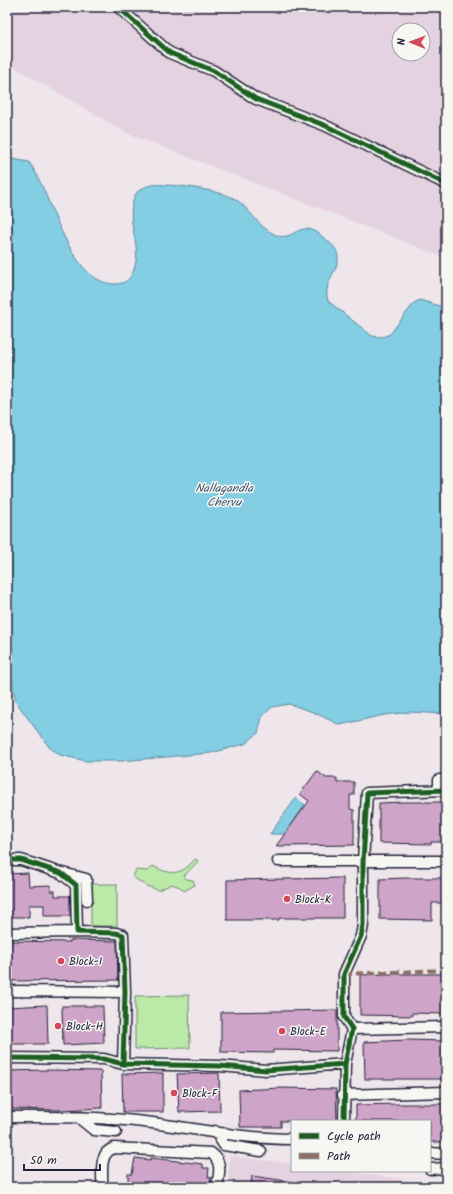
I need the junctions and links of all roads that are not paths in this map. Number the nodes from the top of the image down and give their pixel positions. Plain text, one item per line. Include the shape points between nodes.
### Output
1 (118, 7) edge
2 (446, 184) edge
3 (446, 780) edge
4 (442, 790) edge
5 (7, 860) edge
6 (278, 861) dead end
7 (446, 861) edge
8 (364, 862) junction
9 (61, 873) junction
10 (87, 900) dead end
11 (77, 932) junction
12 (7, 933) edge
13 (7, 991) edge
14 (125, 992) junction
15 (446, 1027) edge
16 (352, 1029) junction
17 (7, 1058) edge
18 (123, 1064) junction
19 (345, 1064) junction
20 (446, 1092) edge
21 (344, 1094) junction
22 (7, 1117) edge
23 (80, 1118) junction
24 (344, 1120) edge
25 (215, 1131) junction
26 (116, 1132) dead end
27 (291, 1140) edge
28 (261, 1151) dead end
29 (431, 1153) edge
30 (446, 1154) edge
31 (446, 1168) edge
32 (431, 1169) edge
33 (102, 1187) edge
34 (217, 1187) edge

1 - 2 street via 170,54 214,71 256,99 324,125
3 - 4 street via 439,780
4 - 8 street via 367,793
5 - 9 street via 21,860
6 - 8 street
7 - 8 street
8 - 16 street via 363,925 344,974 344,1017
9 - 10 street via 86,879
9 - 11 street via 76,885
11 - 12 street
11 - 14 street via 116,933 123,936
13 - 14 street
14 - 18 street
15 - 16 street
16 - 19 street
17 - 18 street via 104,1059
18 - 19 street via 220,1066 266,1070
19 - 21 street
20 - 21 street
21 - 24 street
22 - 23 street
23 - 25 street
23 - 26 street via 94,1130
25 - 27 street via 262,1139
25 - 28 street via 224,1145
29 - 30 street
31 - 32 street
33 - 34 street via 103,1156 107,1150 114,1148 211,1153 220,1165

